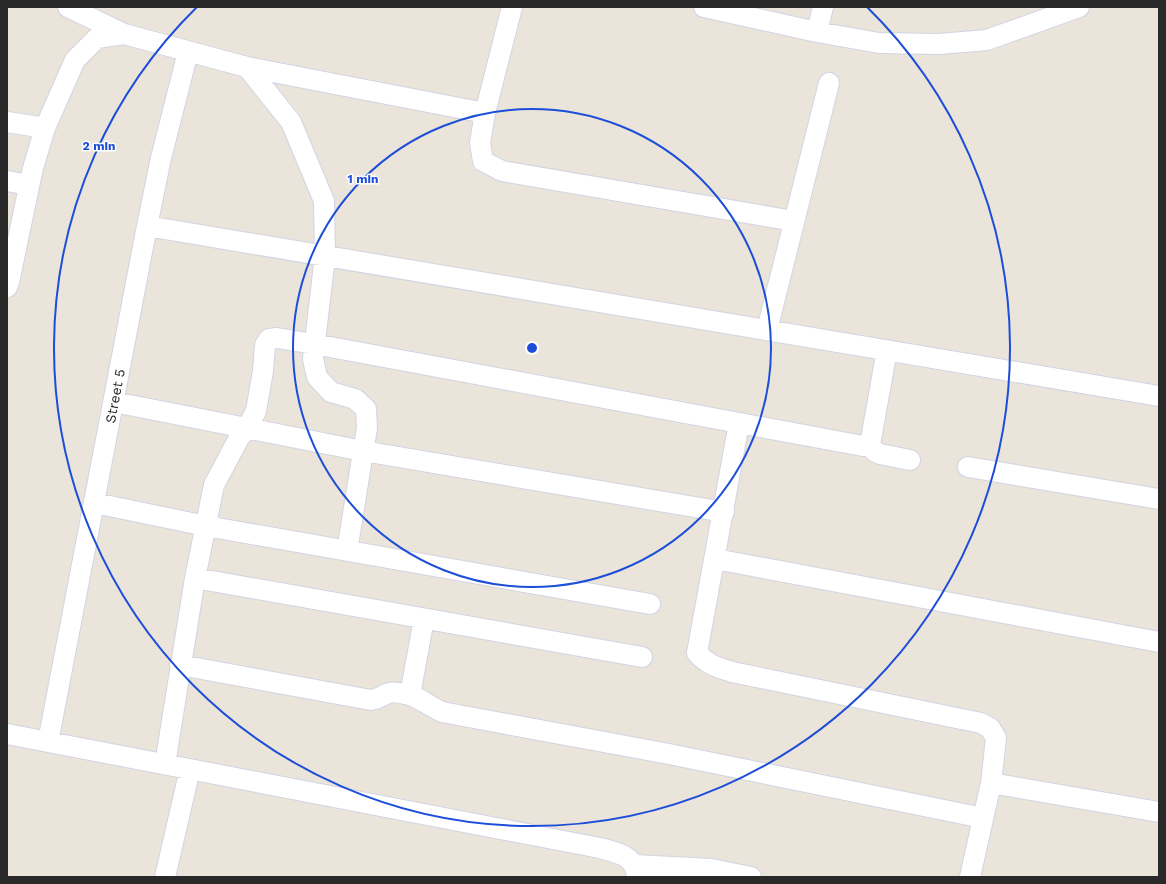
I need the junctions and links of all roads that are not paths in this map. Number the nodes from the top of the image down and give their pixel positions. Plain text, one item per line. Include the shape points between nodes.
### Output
1 (68, 7) edge
2 (512, 7) edge
3 (704, 7) edge
4 (823, 7) edge
5 (1079, 7) edge
6 (817, 32) junction
7 (124, 34) junction
8 (188, 52) junction
9 (247, 67) junction
10 (829, 83) dead end
11 (485, 113) junction
12 (7, 122) edge
13 (45, 128) junction
14 (7, 181) edge
15 (29, 185) junction
16 (794, 221) junction
17 (147, 226) junction
18 (325, 256) junction
19 (7, 287) edge
20 (767, 330) junction
21 (314, 344) junction
22 (888, 350) junction
23 (1159, 396) edge
24 (114, 402) junction
25 (739, 423) junction
26 (247, 428) junction
27 (869, 443) junction
28 (363, 450) junction
29 (910, 460) dead end
30 (968, 467) dead end
31 (1159, 499) edge
32 (95, 503) junction
33 (724, 512) junction
34 (206, 526) junction
35 (347, 551) junction
36 (715, 559) junction
37 (195, 578) junction
38 (650, 604) dead end
39 (424, 619) junction
40 (1159, 642) edge
41 (642, 657) dead end
42 (180, 665) junction
43 (410, 695) junction
44 (7, 734) edge
45 (48, 742) junction
46 (164, 764) junction
47 (190, 769) junction
48 (991, 783) junction
49 (1159, 812) edge
50 (983, 818) junction
51 (636, 871) edge
52 (165, 877) edge
53 (751, 877) edge
54 (970, 877) edge

1 - 7 street
2 - 11 street
3 - 6 street
4 - 6 street
5 - 6 street via 987,40 939,44 879,43
7 - 8 street
7 - 13 street via 97,38 74,60
8 - 9 street
8 - 17 street, Street 5
9 - 11 street
9 - 18 street via 291,122 324,201
10 - 16 street
11 - 16 street via 480,143 483,161 502,171
12 - 13 street
13 - 15 street
14 - 15 street
15 - 19 street
16 - 20 street
17 - 18 street
17 - 24 street, Street 5
18 - 20 street
18 - 21 street
20 - 22 street
21 - 25 street
21 - 26 street via 269,339 265,345 256,411
21 - 28 street via 313,359 317,377 331,392 355,399 366,409 367,428
22 - 23 street
22 - 27 street
24 - 26 street
24 - 32 street, Street 5
25 - 27 street via 862,446
25 - 33 street
26 - 28 street
26 - 34 street via 214,485
27 - 29 street via 874,451 880,454
28 - 33 street
28 - 35 street
30 - 31 street
32 - 34 street
32 - 45 street, Street 5
33 - 36 street
34 - 35 street
34 - 37 street
35 - 38 street
36 - 40 street
36 - 48 street via 697,653 704,661 732,672 981,723 990,728 996,738
37 - 39 street
37 - 42 street
39 - 41 street
39 - 43 street
42 - 43 street via 371,700 392,692
42 - 46 street
43 - 50 street via 442,712 669,754
44 - 45 street
45 - 46 street
46 - 47 street
47 - 51 street via 600,848 623,855
47 - 52 street
48 - 49 street
48 - 50 street
50 - 54 street
51 - 53 street via 711,869

